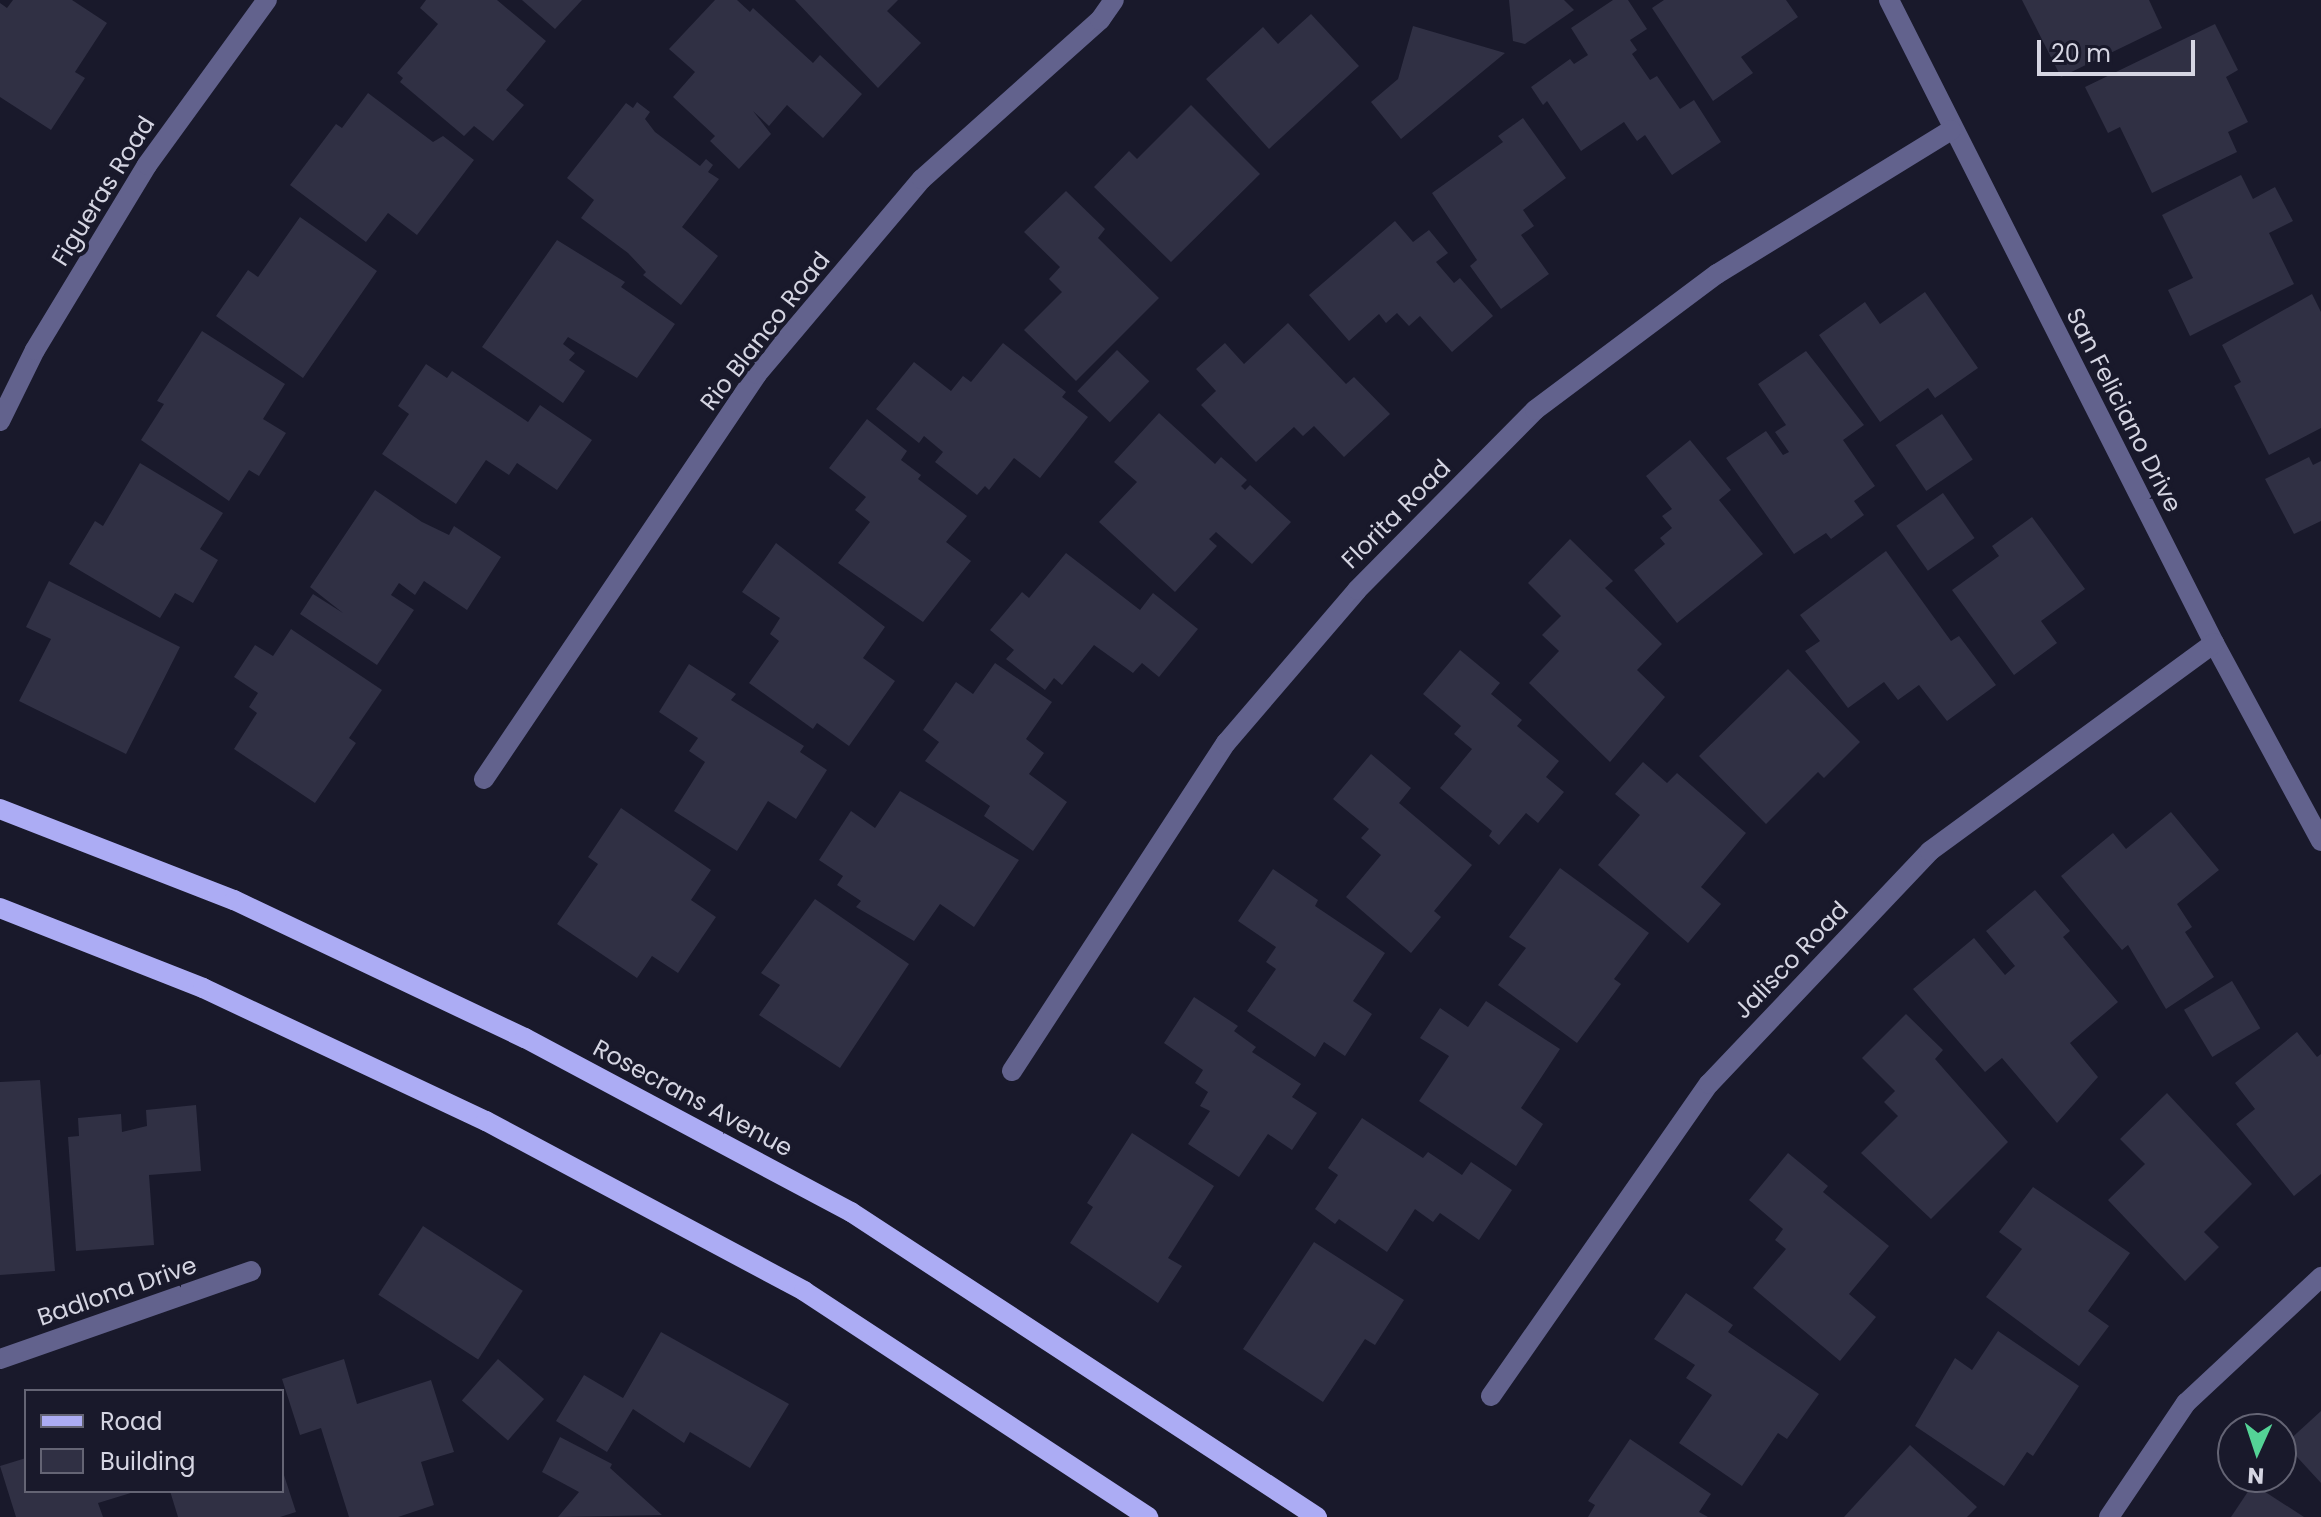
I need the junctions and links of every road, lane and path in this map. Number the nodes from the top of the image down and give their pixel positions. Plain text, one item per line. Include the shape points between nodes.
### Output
1 (267, 0) edge
2 (1114, 0) edge
3 (1889, 0) edge
4 (1951, 130) junction
5 (0, 421) edge
6 (2214, 643) junction
7 (484, 779) dead end
8 (0, 809) edge
9 (2321, 841) edge
10 (0, 908) edge
11 (1012, 1071) dead end
12 (251, 1271) dead end
13 (2321, 1277) edge
14 (0, 1359) edge
15 (1491, 1396) dead end
16 (1148, 1517) edge
17 (1317, 1517) edge
18 (2109, 1517) edge

1 - 5 street, Figueras Road via 147,165 35,350
2 - 7 street, Rio Blanco Road via 1100,20 922,179 757,374
3 - 4 street, San Feliciano Drive
4 - 6 street, San Feliciano Drive
4 - 11 street, Florita Road via 1717,274 1535,410 1357,590 1226,743
6 - 9 street, San Feliciano Drive
6 - 15 street, Jalisco Road via 1920,862 1709,1084
8 - 17 main road, Rosecrans Avenue via 234,900 483,1018 851,1212
10 - 16 main road via 203,988 486,1121 804,1291
12 - 14 street, Badlona Drive
13 - 18 street via 2186,1403

